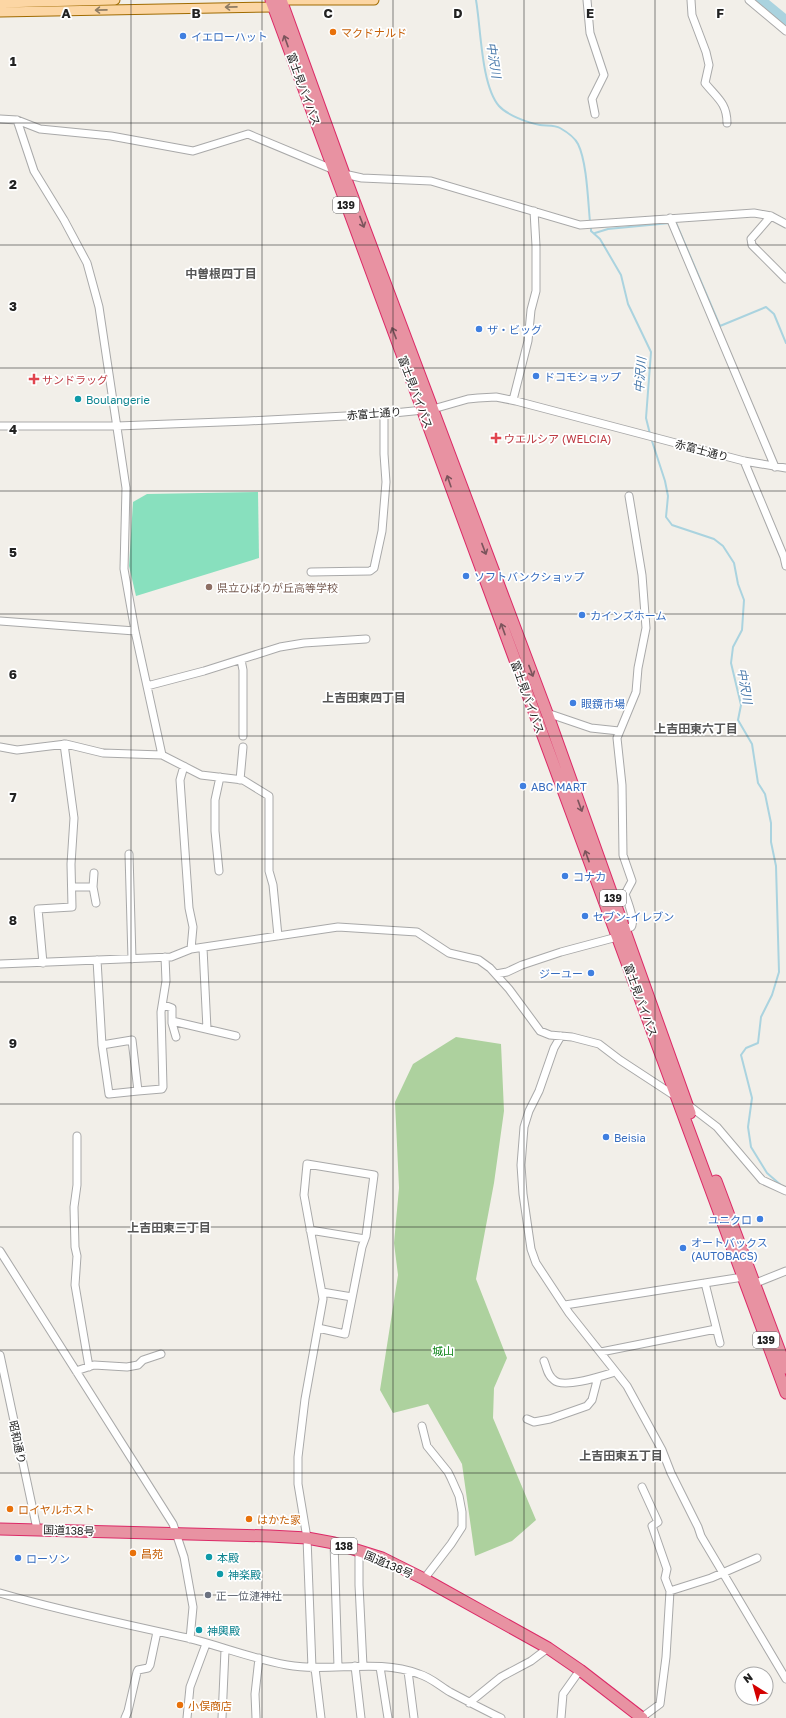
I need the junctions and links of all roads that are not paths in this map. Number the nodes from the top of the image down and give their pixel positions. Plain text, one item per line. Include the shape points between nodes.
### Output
1 (115, 0) edge
2 (374, 0) edge
3 (587, 0) edge
4 (691, 0) edge
5 (749, 0) edge
6 (26, 1) edge
7 (277, 2) edge
8 (0, 3) edge
9 (0, 12) edge
10 (786, 31) edge
11 (595, 114) dead end
12 (0, 119) edge
13 (17, 120) junction
14 (727, 123) dead end
15 (338, 172) junction
16 (534, 211) junction
17 (771, 216) junction
18 (670, 218) junction
19 (786, 224) edge
20 (786, 278) edge
21 (513, 400) junction
22 (428, 409) junction
23 (384, 414) junction
24 (0, 426) edge
25 (117, 426) junction
26 (744, 461) junction
27 (775, 466) junction
28 (786, 468) edge
29 (629, 496) dead end
30 (786, 566) edge
31 (311, 572) dead end
32 (0, 621) edge
33 (135, 631) junction
34 (366, 638) dead end
35 (242, 660) junction
36 (147, 686) junction
37 (547, 713) junction
38 (619, 731) junction
39 (243, 736) dead end
40 (64, 744) junction
41 (0, 747) edge
42 (243, 747) dead end
43 (162, 755) junction
44 (184, 766) junction
45 (220, 778) junction
46 (240, 780) junction
47 (129, 854) dead end
48 (219, 871) dead end
49 (94, 873) dead end
50 (93, 887) junction
51 (72, 888) junction
52 (96, 903) dead end
53 (621, 933) junction
54 (278, 936) junction
55 (203, 948) junction
56 (191, 949) junction
57 (165, 957) junction
58 (132, 959) junction
59 (97, 960) junction
60 (43, 963) junction
61 (0, 964) edge
62 (496, 974) junction
63 (164, 1005) junction
64 (172, 1021) junction
65 (207, 1029) junction
66 (236, 1036) dead end
67 (560, 1036) junction
68 (176, 1037) dead end
69 (102, 1045) junction
70 (138, 1091) junction
71 (676, 1096) junction
72 (687, 1103) junction
73 (77, 1136) dead end
74 (786, 1191) edge
75 (310, 1230) junction
76 (365, 1239) junction
77 (0, 1251) edge
78 (786, 1271) edge
79 (748, 1282) junction
80 (705, 1283) junction
81 (322, 1292) junction
82 (352, 1297) junction
83 (565, 1306) junction
84 (318, 1328) junction
85 (716, 1329) junction
86 (720, 1343) dead end
87 (601, 1352) junction
88 (161, 1354) dead end
89 (0, 1357) edge
90 (544, 1361) dead end
91 (89, 1367) junction
92 (786, 1368) edge
93 (76, 1371) junction
94 (615, 1372) junction
95 (598, 1377) junction
96 (786, 1393) edge
97 (526, 1419) dead end
98 (422, 1426) dead end
99 (642, 1487) dead end
100 (0, 1529) edge
101 (37, 1529) junction
102 (176, 1534) junction
103 (307, 1538) junction
104 (334, 1543) junction
105 (359, 1551) junction
106 (757, 1558) dead end
107 (724, 1572) junction
108 (424, 1579) junction
109 (670, 1591) junction
110 (0, 1593) edge
111 (156, 1632) junction
112 (190, 1639) junction
113 (206, 1644) junction
114 (548, 1648) junction
115 (225, 1650) junction
116 (259, 1658) junction
117 (355, 1666) junction
118 (363, 1666) junction
119 (338, 1667) junction
120 (380, 1667) junction
121 (313, 1668) junction
122 (580, 1670) junction
123 (408, 1671) junction
124 (786, 1679) edge
125 (469, 1703) junction
126 (481, 1709) junction
127 (125, 1718) edge
128 (187, 1718) edge
129 (222, 1718) edge
130 (256, 1718) edge
131 (321, 1718) edge
132 (361, 1718) edge
133 (388, 1718) edge
134 (414, 1718) edge
135 (485, 1718) edge
136 (501, 1718) edge
137 (562, 1718) edge
138 (642, 1718) edge

1 - 6 main road
2 - 7 main road
3 - 11 street via 590,33 604,75 592,99
4 - 14 street via 692,15 709,65 705,84 723,102
5 - 10 street
6 - 8 main road
7 -> 9 main road
7 - 15 highway, 富士見バイパス / 139
12 - 13 street
13 - 15 street via 40,129 110,136 193,151 248,134
13 - 25 street via 34,172 88,263 99,307
15 - 16 street via 362,178 431,181
15 - 22 highway, 富士見バイパス / 139
16 - 18 street via 580,226
16 - 21 street via 536,291 528,341
17 - 18 street via 754,213
17 - 19 street
17 - 20 street via 751,238 752,245
18 - 27 street
21 - 22 street, 赤富士通り via 496,397 468,399
21 - 26 street, 赤富士通り
22 - 23 street, 赤富士通り
22 -> 37 highway, 富士見バイパス / 139
53 -> 22 highway, 富士見バイパス / 139
23 - 25 street, 赤富士通り
23 - 31 street via 386,482 382,531 374,568 370,571
24 - 25 street, 赤富士通り
25 - 33 street via 126,488 124,569
26 - 27 street, 赤富士通り
26 - 30 street
27 - 28 street, 赤富士通り
29 - 38 street via 642,575 646,628 636,692
32 - 33 street
33 - 36 street
34 - 35 street via 280,647
35 - 36 street
35 - 39 street
36 - 43 street
37 - 38 street via 591,728
37 -> 53 highway, 富士見バイパス / 139
38 - 53 street via 617,743 622,785 623,855 632,881 625,894 633,924
40 - 41 street via 17,750
40 - 43 street via 103,753
40 - 51 street via 74,818
42 - 46 street
43 - 44 street
44 - 45 street via 201,775
44 - 56 street via 180,780 192,927
45 - 46 street
45 - 48 street via 215,800
46 - 54 street via 269,796 269,871 273,885
47 - 58 street
49 - 50 street
50 - 51 street
50 - 52 street
51 - 60 street via 72,906 38,909
53 - 62 street
53 - 71 highway, 富士見バイパス / 139
53 - 72 highway, 富士見バイパス / 139
54 - 55 street
54 - 62 street via 338,927 417,932 449,953 479,960
55 - 56 street
55 - 65 street
56 - 57 street
57 - 58 street
57 - 63 street
58 - 59 street
59 - 60 street
59 - 69 street
60 - 61 street
62 - 67 street via 540,1031
63 - 64 street via 172,1008
63 - 70 street via 161,1012 163,1087 162,1090
64 - 65 street
64 - 68 street
65 - 66 street
67 - 71 street via 599,1044
67 - 83 street via 524,1127 521,1165 530,1248 536,1264
69 - 70 street via 109,1094
69 - 70 street via 132,1040
71 - 72 street
71 - 79 highway, 富士見バイパス / 139
72 - 74 street via 717,1127 762,1180
72 - 79 highway, 富士見バイパス / 139
73 - 91 street via 77,1185 74,1207 77,1256 75,1285
75 - 76 street
75 - 76 street via 304,1195 307,1164 374,1175
75 - 81 street
76 - 82 street
77 - 93 street
78 - 79 street
79 - 80 street
79 - 92 highway, 富士見バイパス / 139
79 - 96 highway, 富士見バイパス / 139
80 - 83 street
80 - 85 street
81 - 82 street
81 - 84 street
82 - 84 street via 345,1334
83 - 87 street
84 - 103 street via 298,1457 298,1484
85 - 86 street
85 - 87 street
87 - 94 street
88 - 91 street via 143,1360 138,1365 127,1367
89 - 101 street, 昭和通り
90 - 95 street via 549,1375 558,1383
91 - 93 street
93 - 102 street via 173,1524
94 - 95 street
94 - 107 street via 627,1386 646,1418 701,1536
95 - 97 street via 592,1400 587,1406 550,1420 534,1422
98 - 108 street via 427,1446 451,1478 459,1496 462,1512 462,1527
99 - 109 street via 658,1522 652,1526 667,1569 665,1578
100 - 101 highway, 国道138号 / 138
101 - 102 highway, 国道138号 / 138
102 - 103 highway, 国道138号 / 138
102 - 112 street via 184,1557 194,1607
103 - 104 highway, 国道138号 / 138
103 - 121 street
104 - 105 highway, 国道138号 / 138
104 - 119 street
105 - 108 highway, 国道138号 / 138 via 382,1558
105 - 118 street
106 - 107 street
107 - 109 street
107 - 124 street
108 - 114 highway, 国道138号 / 138
109 - 138 street via 661,1698 657,1708
110 - 111 street
111 - 112 street
111 - 127 street via 150,1665 137,1672
112 - 113 street
113 - 115 street
113 - 128 street via 190,1687
114 - 122 highway, 国道138号 / 138
114 - 125 street via 531,1661 501,1677
115 - 116 street
115 - 129 street
116 - 121 street
116 - 130 street via 255,1694
117 - 118 street
117 - 119 street
117 - 132 street
118 - 120 street
119 - 121 street
120 - 123 street
120 - 133 street
121 - 131 street
122 - 137 street via 563,1694
122 - 138 highway, 国道138号 / 138
123 - 125 street via 419,1674
123 - 134 street
125 - 126 street
126 - 135 street
126 - 136 street

